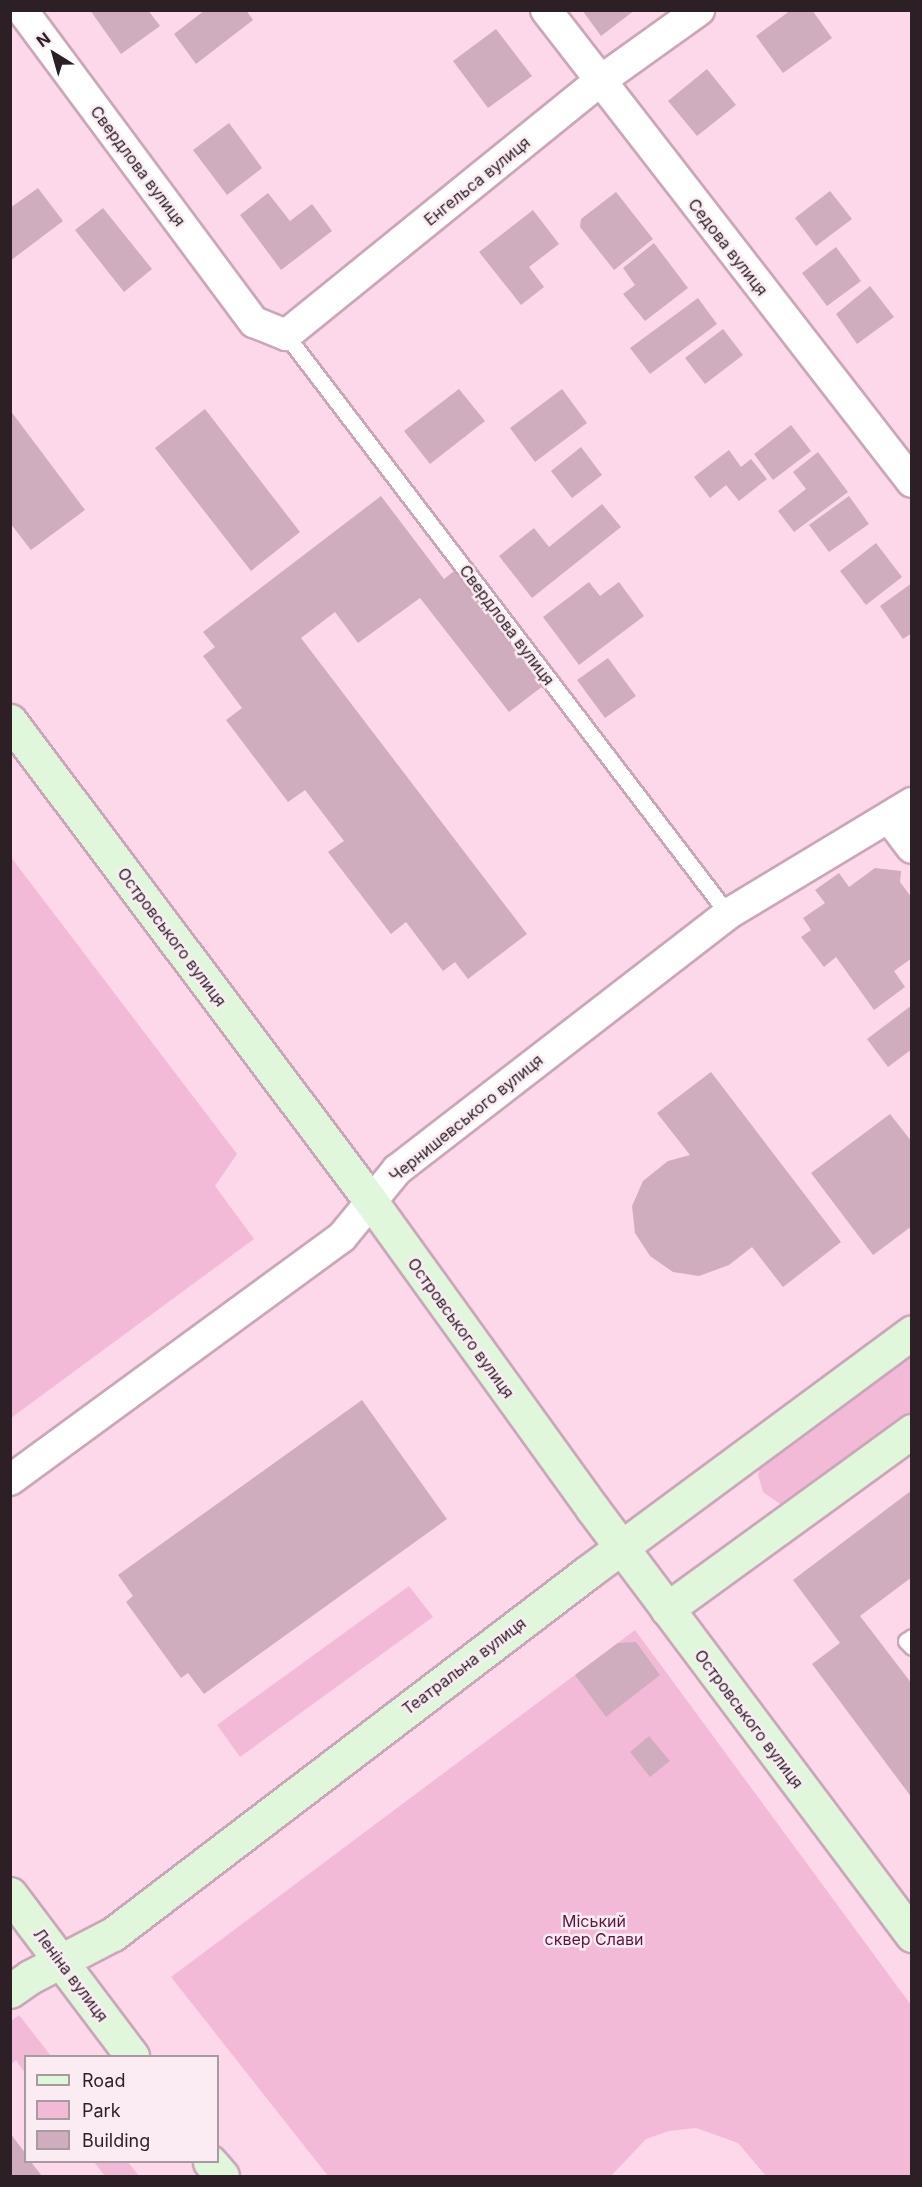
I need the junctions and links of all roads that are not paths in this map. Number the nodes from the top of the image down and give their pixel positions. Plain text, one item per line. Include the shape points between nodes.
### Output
1 (22, 10) edge
2 (546, 10) edge
3 (699, 10) edge
4 (600, 81) junction
5 (286, 335) junction
6 (912, 482) edge
7 (10, 721) edge
8 (901, 811) edge
9 (912, 848) edge
10 (728, 914) junction
11 (370, 1200) junction
12 (912, 1332) edge
13 (912, 1431) edge
14 (10, 1480) edge
15 (621, 1547) junction
16 (667, 1609) junction
17 (912, 1637) edge
18 (912, 1647) edge
19 (10, 1894) edge
20 (912, 1935) edge
21 (62, 1962) junction
22 (10, 1991) edge
23 (131, 2055) edge
24 (211, 2163) edge
25 (222, 2176) edge

1 - 5 street, Свердлова вулиця via 254,322
2 - 4 street, Седова вулиця
3 - 4 street, Енгельса вулиця
4 - 5 street, Енгельса вулиця
4 - 6 street, Седова вулиця
5 - 10 lane, Свердлова вулиця
7 - 11 street, Островського вулиця
8 - 9 street
8 - 10 street, Чернишевського вулиця
10 - 11 street, Чернишевського вулиця via 397,1170
11 - 14 street, Чернишевського вулиця via 342,1237
11 - 15 street, Островського вулиця
12 - 15 street, Театральна вулиця
13 - 16 street
15 - 16 street, Островського вулиця
15 - 21 street, Театральна вулиця via 113,1934
16 - 20 street, Островського вулиця
17 - 18 lane via 906,1641
19 - 21 street, Леніна вулиця
21 - 22 street, Театральна вулиця
21 - 23 street, Леніна вулиця
24 - 25 street

